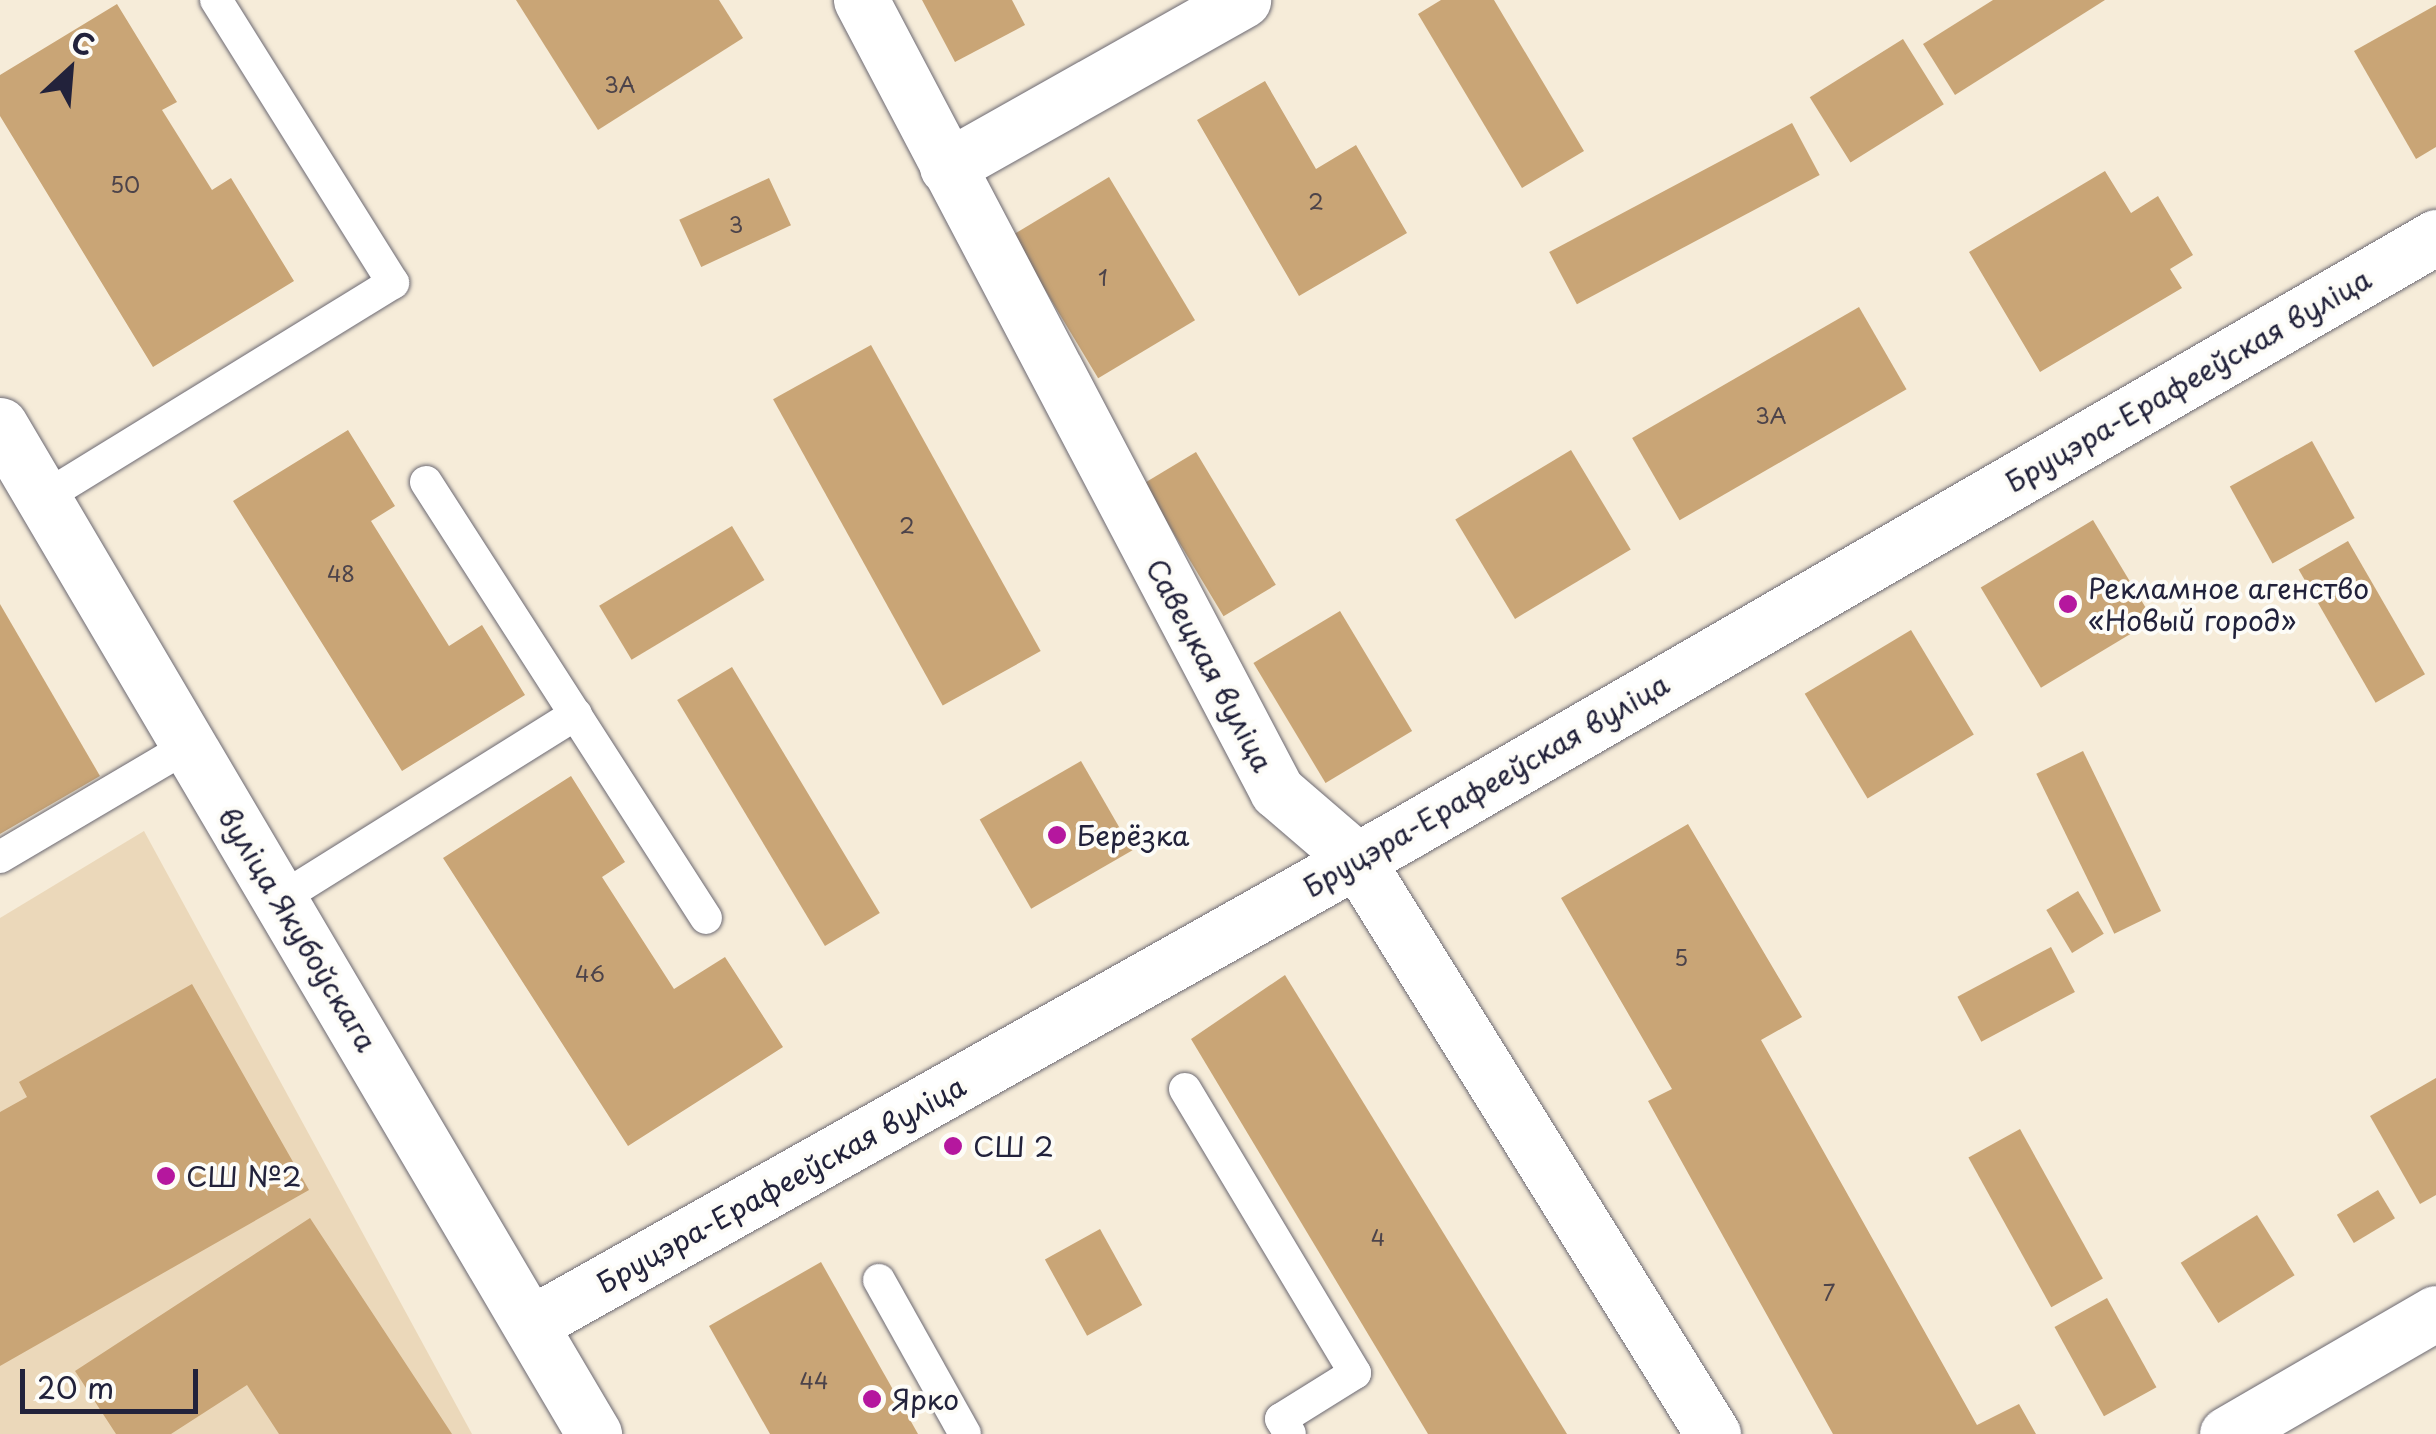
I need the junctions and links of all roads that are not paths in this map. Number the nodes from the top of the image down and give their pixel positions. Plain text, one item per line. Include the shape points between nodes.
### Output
1 (216, 0) edge
2 (861, 0) edge
3 (1243, 0) edge
4 (947, 166) junction
5 (2436, 237) edge
6 (0, 425) edge
7 (426, 482) dead end
8 (44, 498) junction
9 (576, 714) junction
10 (190, 746) junction
11 (0, 857) edge
12 (1356, 860) junction
13 (280, 899) junction
14 (706, 918) dead end
15 (1185, 1089) dead end
16 (879, 1280) dead end
17 (2436, 1312) edge
18 (532, 1324) junction
19 (1276, 1429) edge
20 (594, 1434) edge
21 (965, 1434) edge
22 (1713, 1434) edge
23 (2227, 1434) edge

1 - 8 lane via 392,284
2 - 4 main road, Савецкая вуліца
3 - 4 main road
4 - 12 main road, Савецкая вуліца via 1277,791
5 - 12 main road, Бруцэра-Ерафееўская вуліца
6 - 8 main road, вуліца Якубоўскага
7 - 9 lane
8 - 10 main road, вуліца Якубоўскага
9 - 13 lane
9 - 14 lane
10 - 11 lane
10 - 13 main road, вуліца Якубоўскага
12 - 18 main road, Бруцэра-Ерафееўская вуліца
12 - 22 main road, Савецкая вуліца
13 - 18 main road, вуліца Якубоўскага
15 - 19 lane via 1354,1373
16 - 21 lane
17 - 23 main road
18 - 20 main road, вуліца Якубоўскага

